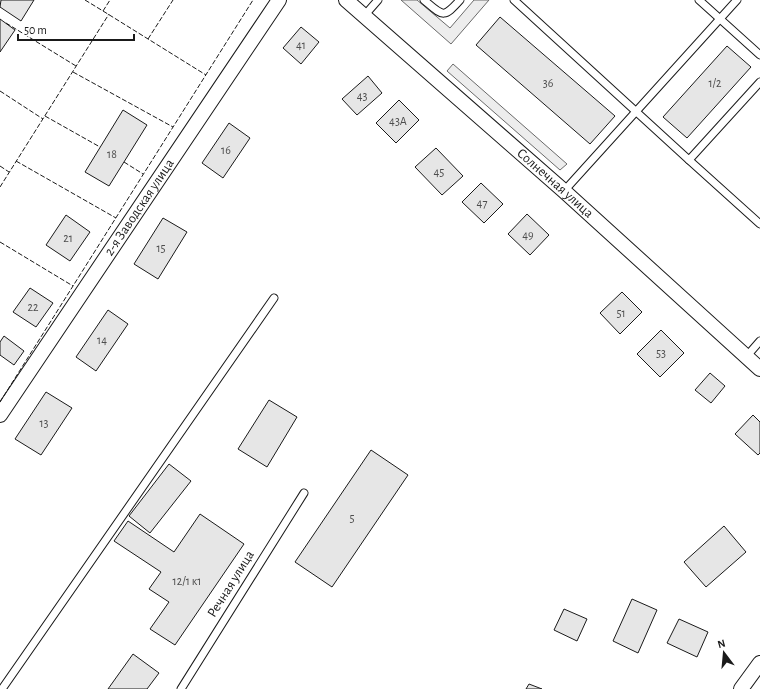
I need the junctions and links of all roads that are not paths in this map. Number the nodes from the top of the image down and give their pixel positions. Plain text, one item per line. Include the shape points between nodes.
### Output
1 (279, 0) edge
2 (346, 0) edge
3 (378, 0) edge
4 (424, 0) edge
5 (460, 0) edge
6 (699, 0) edge
7 (737, 0) edge
8 (518, 1) edge
9 (364, 16) junction
10 (720, 19) junction
11 (760, 55) edge
12 (760, 82) edge
13 (636, 112) junction
14 (689, 160) junction
15 (564, 191) junction
16 (760, 224) edge
17 (274, 298) dead end
18 (760, 341) edge
19 (746, 356) junction
20 (760, 369) edge
21 (0, 415) edge
22 (304, 493) dead end
23 (760, 663) edge
24 (2, 689) edge
25 (180, 689) edge
26 (741, 689) edge

1 - 21 street, 2-я Заводская улица
2 - 9 street, Солнечная улица
3 - 9 lane
4 - 5 lane via 444,15
6 - 10 lane
7 - 10 lane
8 - 13 lane
9 - 15 street, Солнечная улица
10 - 11 lane
10 - 13 lane
12 - 14 lane
13 - 14 lane
13 - 15 lane
14 - 16 lane
15 - 19 street, Солнечная улица
17 - 24 lane
18 - 19 lane
19 - 20 street, Солнечная улица
22 - 25 lane, Речная улица
23 - 26 street

